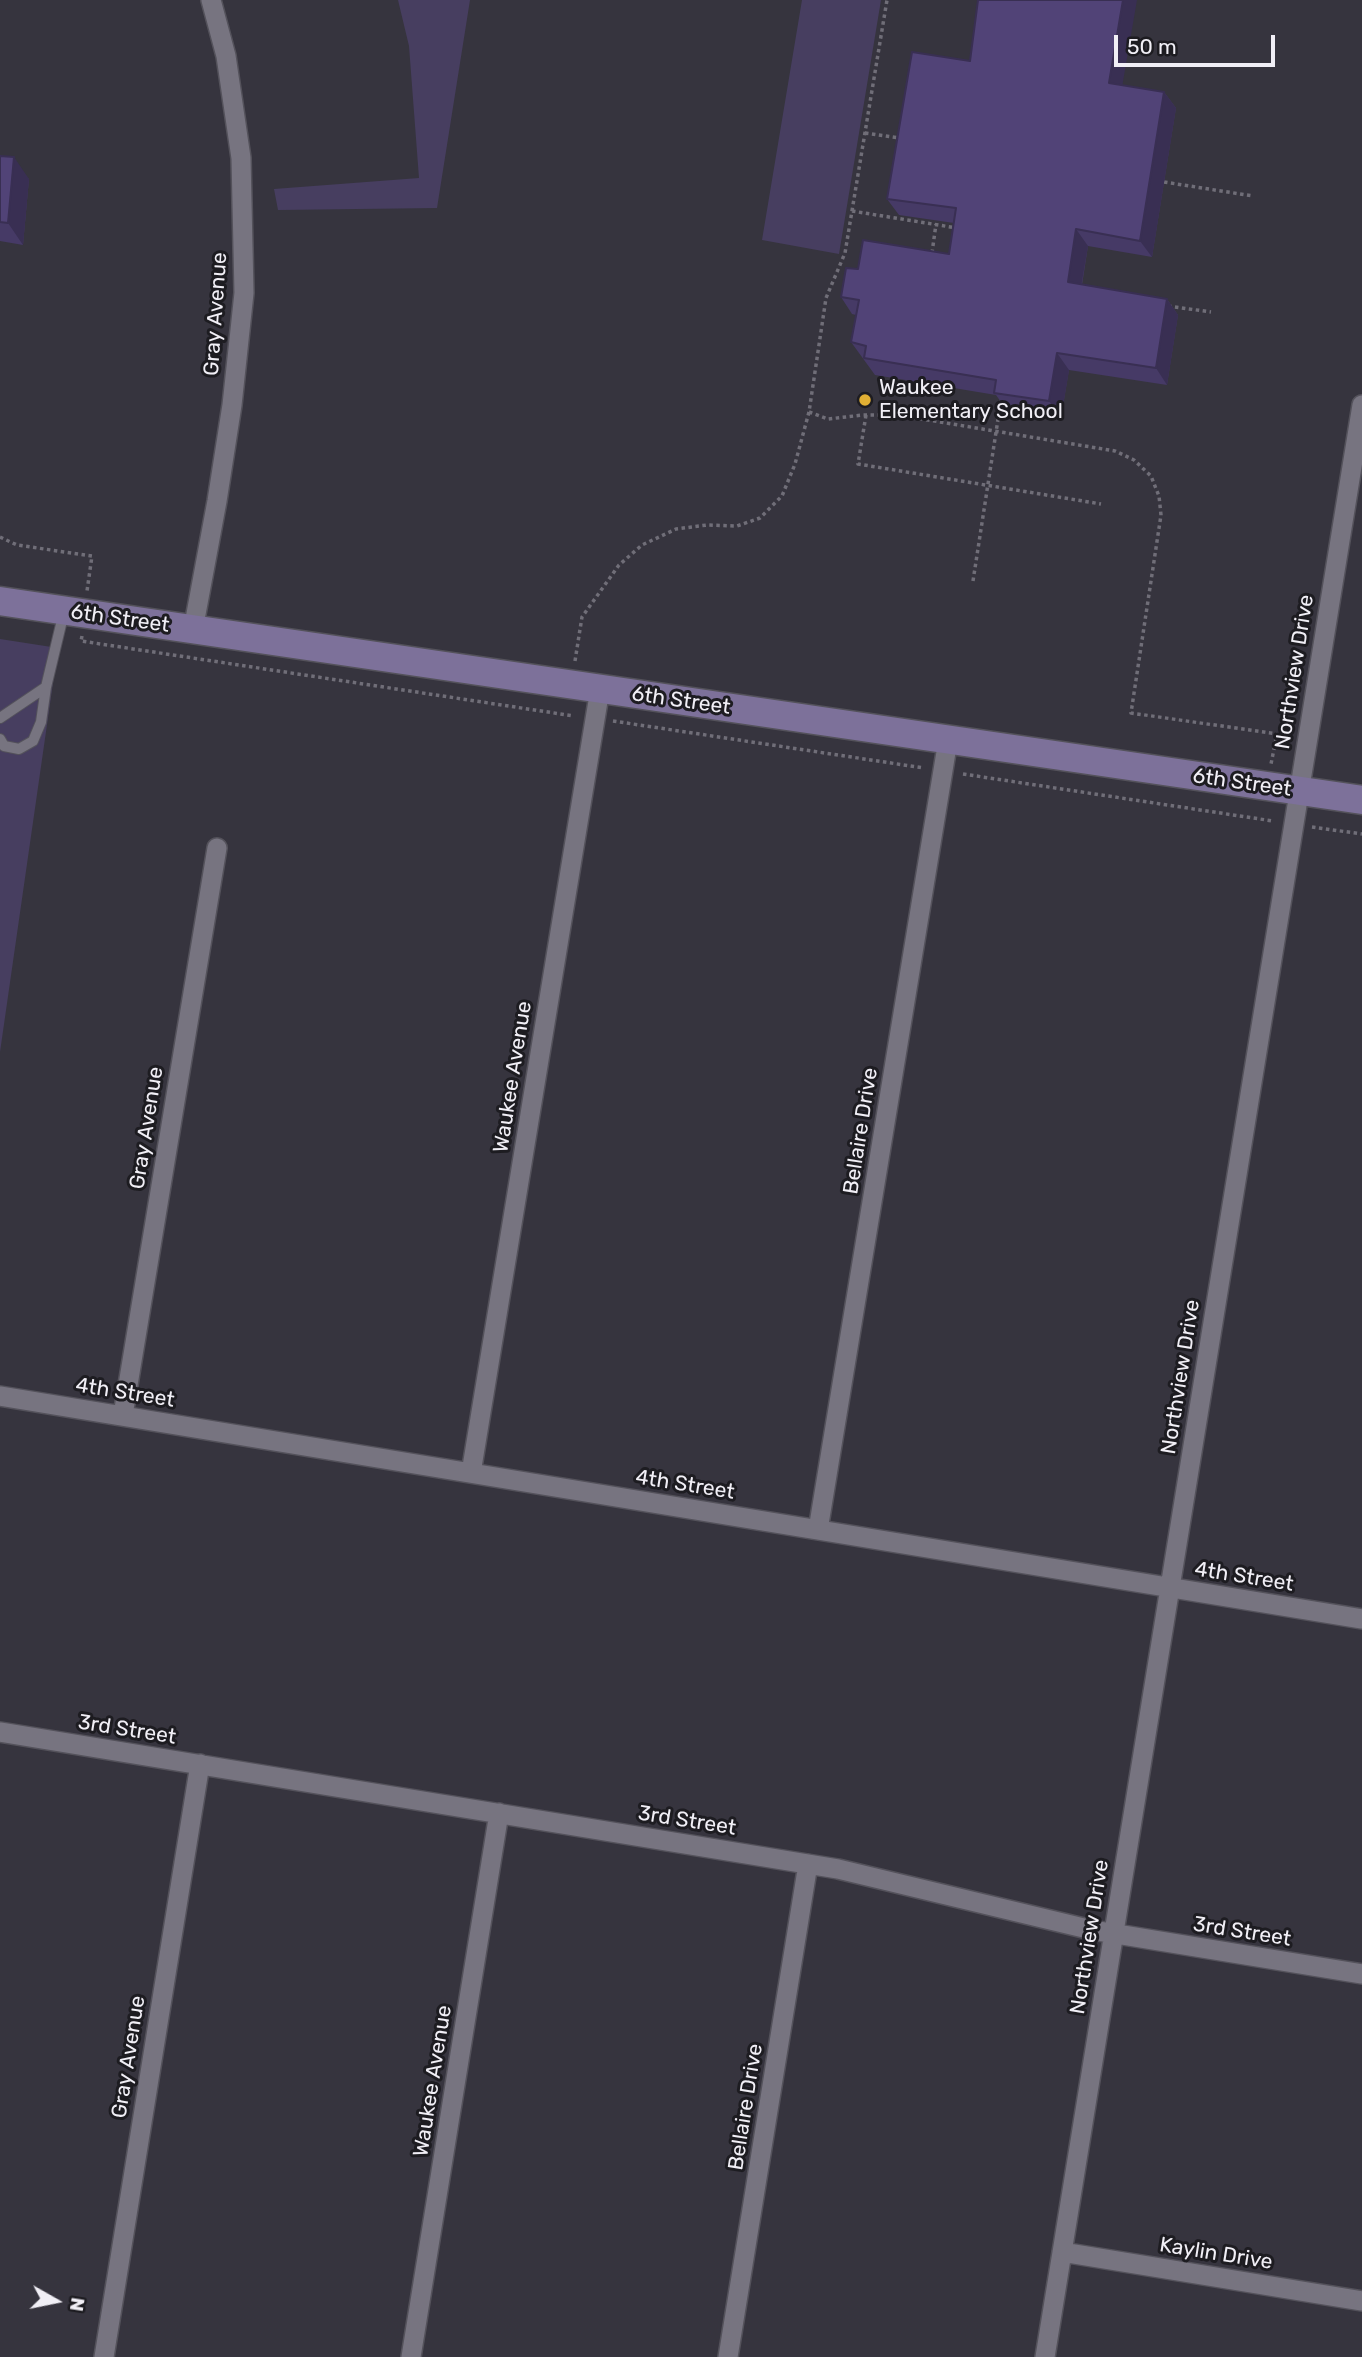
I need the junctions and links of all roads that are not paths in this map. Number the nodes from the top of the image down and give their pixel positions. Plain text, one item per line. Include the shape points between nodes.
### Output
1 (211, 0) edge
2 (1362, 405) edge
3 (0, 601) edge
4 (65, 611) junction
5 (193, 629) junction
6 (46, 687) junction
7 (600, 689) junction
8 (0, 718) edge
9 (0, 739) edge
10 (948, 740) junction
11 (1298, 791) junction
12 (1362, 800) edge
13 (216, 848) dead end
14 (0, 1396) edge
15 (123, 1415) junction
16 (471, 1473) junction
17 (818, 1530) junction
18 (1170, 1588) junction
19 (1362, 1619) edge
20 (0, 1732) edge
21 (200, 1765) junction
22 (499, 1813) junction
23 (808, 1864) junction
24 (1114, 1934) junction
25 (1362, 1974) edge
26 (1062, 2252) junction
27 (1362, 2301) edge
28 (104, 2357) edge
29 (411, 2357) edge
30 (728, 2357) edge
31 (1045, 2357) edge

1 - 5 street, Gray Avenue via 226,56 241,158 244,293 228,432
2 - 11 street, Northview Drive
3 - 4 main road, 6th Street
4 - 5 main road, 6th Street
4 - 6 lane
5 - 7 main road, 6th Street
6 - 8 lane
6 - 9 lane via 33,741 19,749 4,746
7 - 10 main road, 6th Street
7 - 16 street, Waukee Avenue
10 - 11 main road, 6th Street
10 - 17 street, Bellaire Drive
11 - 12 main road, 6th Street
11 - 18 street, Northview Drive
13 - 15 street, Gray Avenue
14 - 15 street, 4th Street
15 - 16 street, 4th Street
16 - 17 street, 4th Street
17 - 18 street, 4th Street
18 - 19 street, 4th Street
18 - 24 street, Northview Drive
20 - 21 street, 3rd Street
21 - 22 street, 3rd Street
21 - 28 street, Gray Avenue
22 - 23 street, 3rd Street
22 - 29 street, Waukee Avenue
23 - 24 street, 3rd Street
23 - 30 street, Bellaire Drive
24 - 25 street, 3rd Street
24 - 26 street, Northview Drive
26 - 27 street, Kaylin Drive
26 - 31 street, Northview Drive

